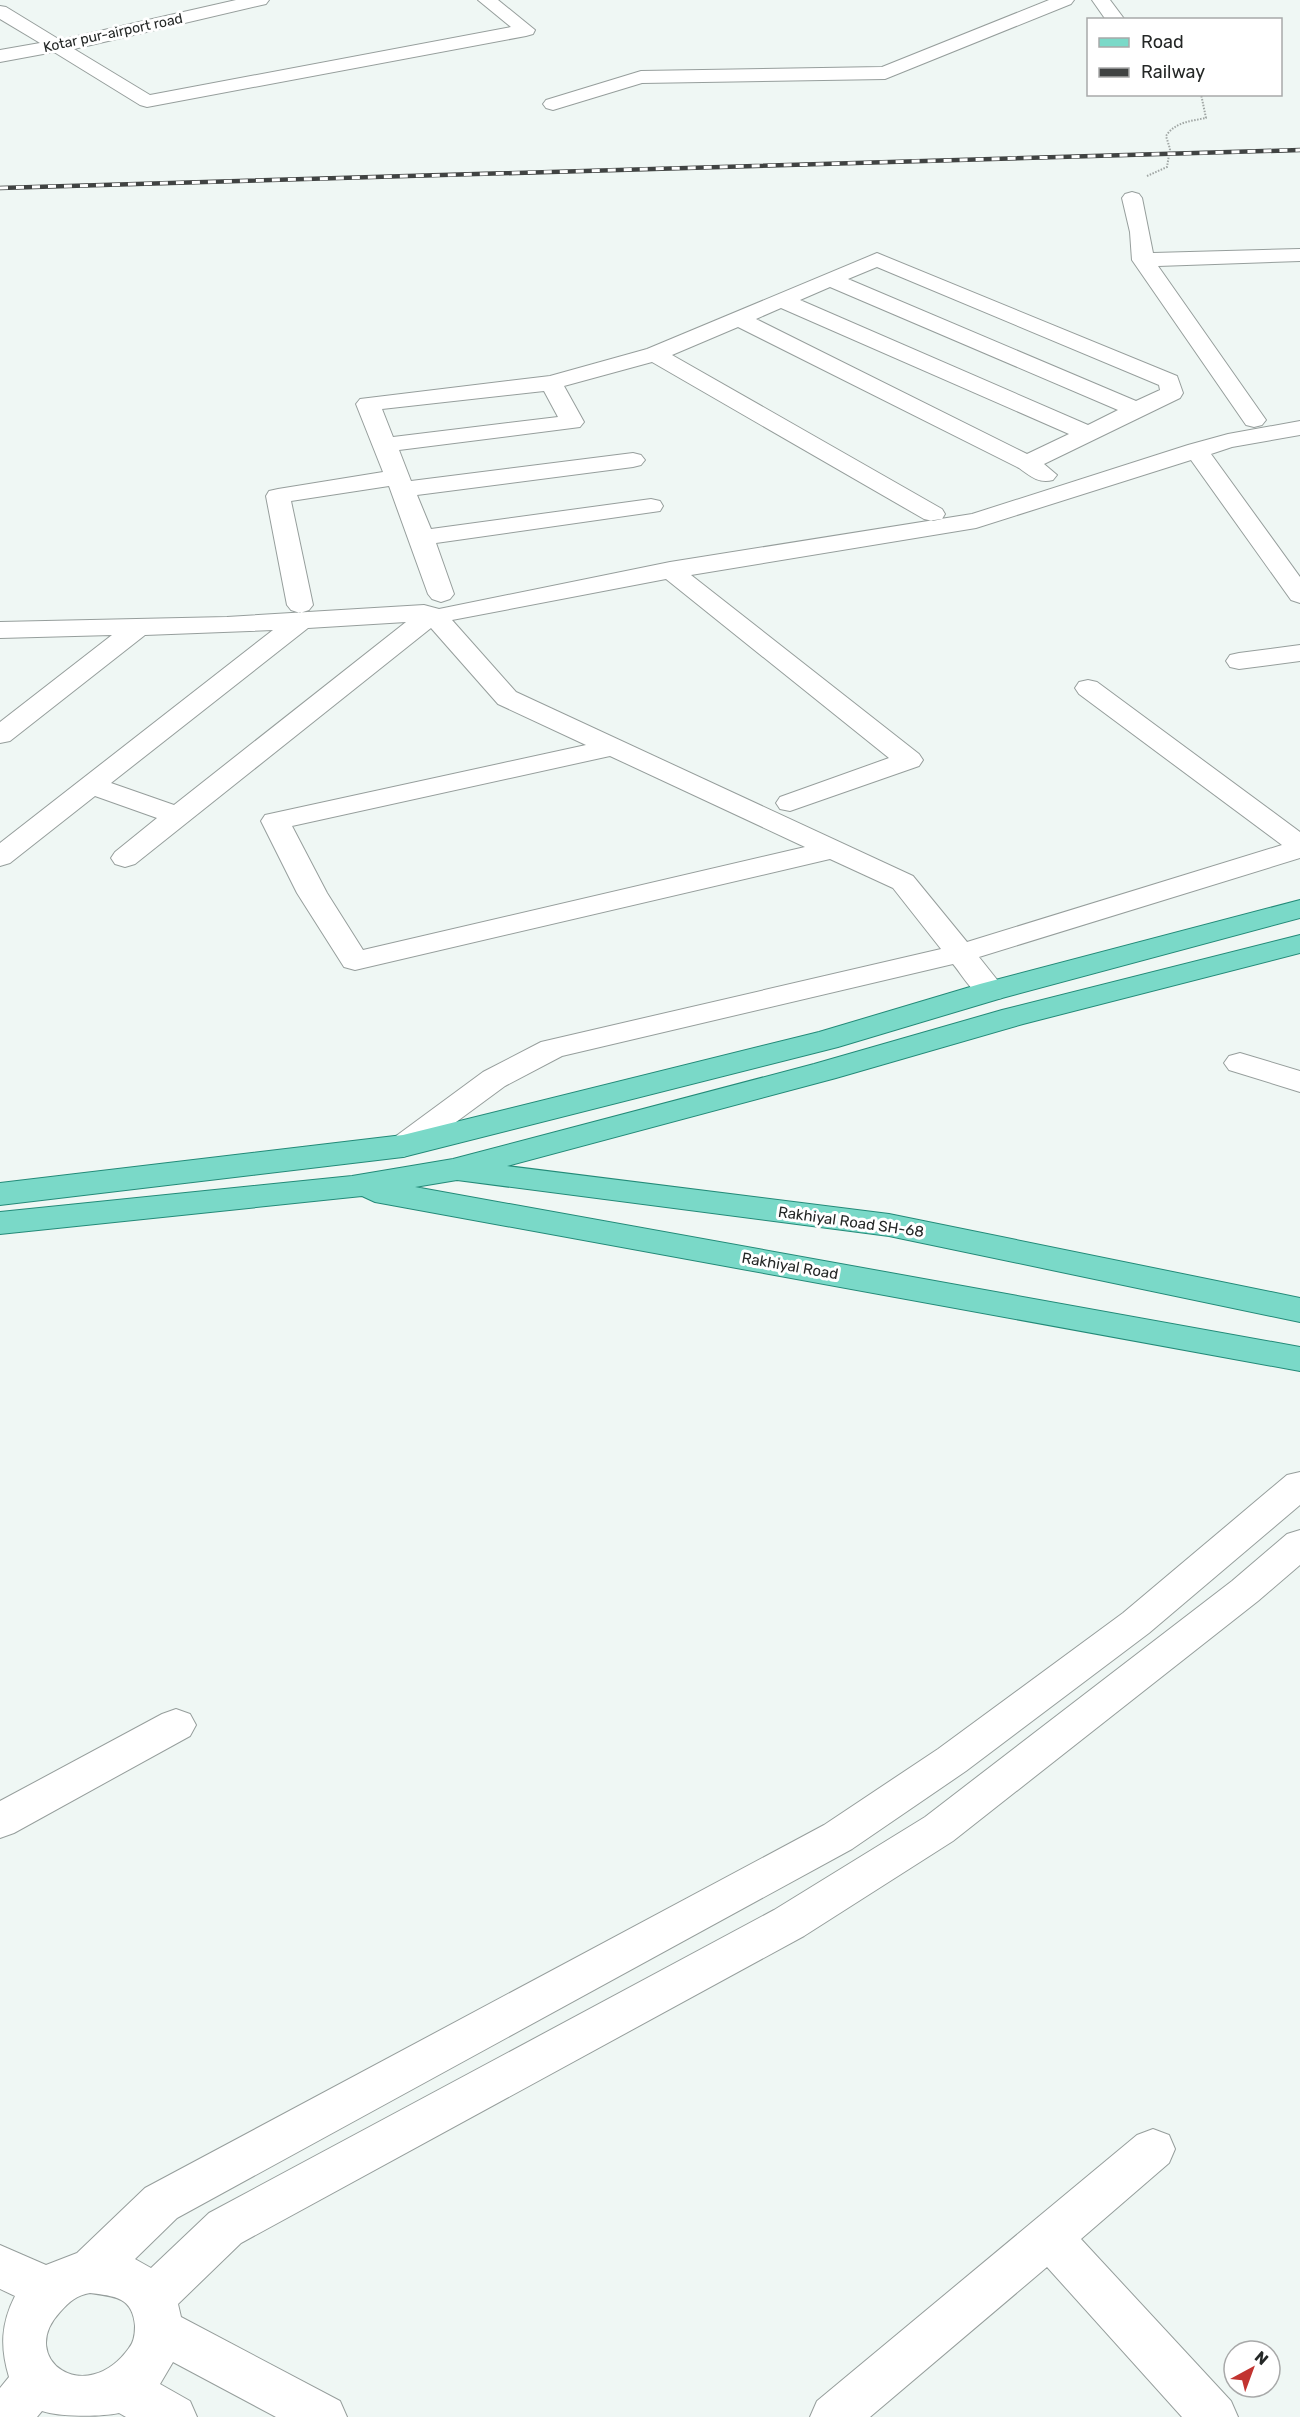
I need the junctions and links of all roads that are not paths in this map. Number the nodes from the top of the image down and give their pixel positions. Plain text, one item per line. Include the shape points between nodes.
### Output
1 (179, 0) edge
2 (260, 0) edge
3 (487, 0) edge
4 (1065, 0) edge
5 (1101, 0) edge
6 (0, 11) edge
7 (202, 14) junction
8 (1114, 18) edge
9 (58, 46) junction
10 (0, 56) edge
11 (553, 104) dead end
12 (1132, 198) road end
13 (1300, 255) edge
14 (1143, 260) junction
15 (829, 279) junction
16 (781, 300) junction
17 (740, 319) junction
18 (655, 354) junction
19 (551, 383) junction
20 (1137, 410) junction
21 (1300, 413) edge
22 (1254, 420) junction
23 (1300, 428) edge
24 (1088, 433) junction
25 (386, 445) junction
26 (1196, 450) junction
27 (633, 460) dead end
28 (1027, 463) junction
29 (1054, 481) junction
30 (401, 483) junction
31 (651, 506) dead end
32 (933, 514) junction
33 (422, 538) junction
34 (670, 570) junction
35 (1300, 594) edge
36 (436, 605) junction
37 (299, 614) junction
38 (0, 615) edge
39 (139, 627) junction
40 (0, 630) edge
41 (1300, 653) edge
42 (1239, 662) dead end
43 (1088, 688) dead end
44 (0, 735) edge
45 (614, 747) junction
46 (91, 785) junction
47 (790, 803) dead end
48 (177, 816) junction
49 (1300, 847) edge
50 (834, 849) junction
51 (0, 856) edge
52 (125, 858) dead end
53 (1300, 909) edge
54 (1300, 944) edge
55 (961, 953) junction
56 (991, 991) junction
57 (1240, 1063) dead end
58 (1300, 1082) edge
59 (403, 1146) junction
60 (283, 1160) junction
61 (453, 1170) junction
62 (352, 1187) junction
63 (0, 1194) edge
64 (0, 1223) edge
65 (1300, 1310) edge
66 (1300, 1359) edge
67 (1300, 1485) edge
68 (1300, 1544) edge
69 (176, 1725) dead end
70 (0, 1821) edge
71 (1153, 2149) dead end
72 (1049, 2236) junction
73 (0, 2267) edge
74 (70, 2280) junction
75 (156, 2314) junction
76 (20, 2349) edge
77 (98, 2401) edge
78 (7, 2417) edge
79 (173, 2417) edge
80 (323, 2417) edge
81 (834, 2417) edge
82 (1214, 2417) edge

1 - 7 street
2 - 7 street, Kotar pur-airport road
3 - 9 street via 526,30 147,101
4 - 11 street via 885,73 641,77
5 - 8 street
6 - 9 street
7 - 9 street, Kotar pur-airport road
9 - 10 street, Kotar pur-airport road
12 - 14 street
13 - 14 street
14 - 22 street
15 - 16 street
15 - 20 street
15 - 20 street via 876,259 1169,381 1172,393
16 - 17 street
16 - 24 street
17 - 18 street
17 - 28 street
18 - 19 street
18 - 32 street
19 - 25 street via 368,405
19 - 25 street via 572,422
20 - 24 street
21 - 22 street
22 - 29 street via 1186,436
23 - 26 street via 1245,436
24 - 28 street
25 - 30 street
26 - 34 street via 976,521
26 - 35 street
27 - 30 street
28 - 29 street
29 - 32 street
30 - 33 street
30 - 37 street via 278,496
31 - 33 street
32 - 36 street via 744,543
33 - 36 street
34 - 36 street
34 - 47 street via 909,759
36 - 37 street
36 - 45 street via 507,698
36 - 48 street
37 - 38 street
37 - 39 street
37 - 46 street
39 - 40 street
39 - 44 street
41 - 42 street
43 - 49 street
45 - 50 street
45 - 50 street via 275,821 312,893 355,962
46 - 48 street
46 - 51 street
48 - 52 street
49 - 55 street
50 - 55 street via 903,882
53 - 56 main road
54 - 61 main road via 1013,1017
55 - 56 street
55 - 59 street via 552,1049 494,1079
56 - 59 main road via 827,1040
57 - 58 street
59 - 60 main road
59 - 61 main road, Rakhiyal Road SH-68
60 - 62 main road, Rakhiyal Road
60 - 63 main road
61 - 62 main road
61 - 65 main road, Rakhiyal Road SH-68 via 890,1225
62 - 64 main road
62 - 66 main road, Rakhiyal Road
67 - 74 street via 1136,1623 952,1760 838,1837 161,2203
68 - 75 street via 1148,1668 939,1829 789,1923 225,2228
69 - 70 street
71 - 72 street
72 - 81 street
72 - 82 street
73 - 74 street
74 - 75 street via 109,2271 126,2275 142,2285
74 - 76 street via 31,2311
75 - 77 street via 157,2344 144,2369
75 - 80 street
76 - 77 street via 43,2386 60,2396
76 - 78 street
77 - 79 street

